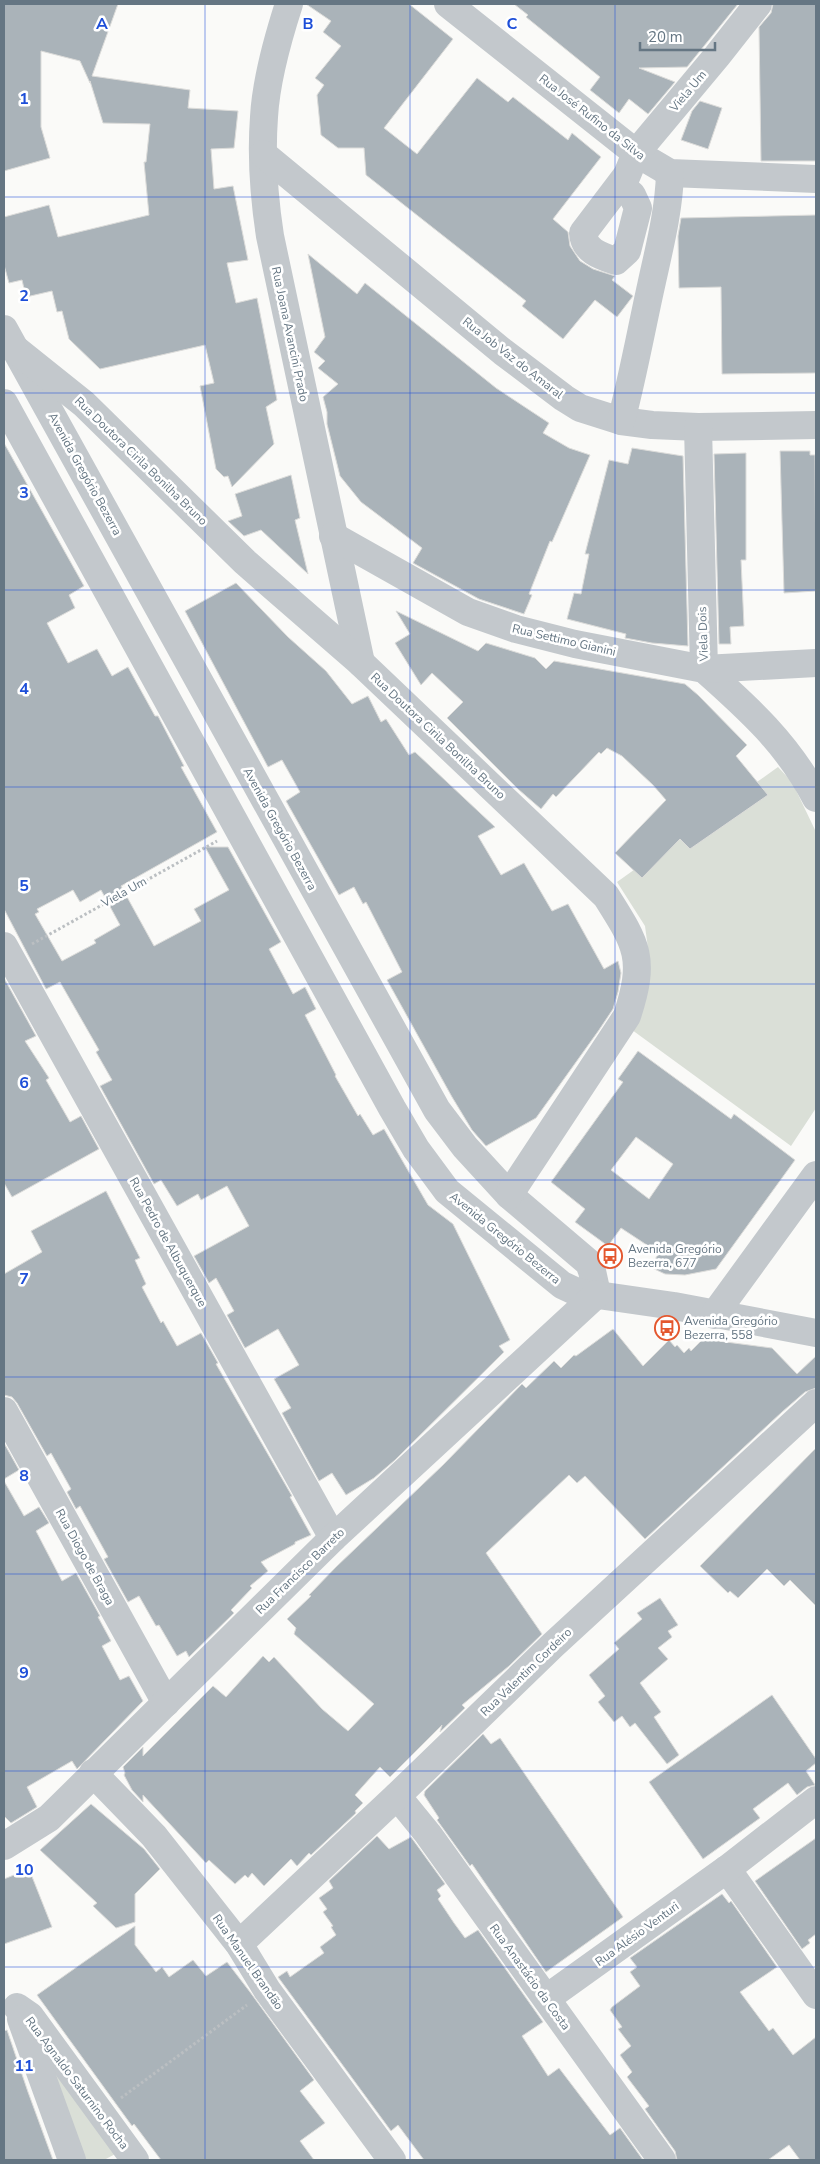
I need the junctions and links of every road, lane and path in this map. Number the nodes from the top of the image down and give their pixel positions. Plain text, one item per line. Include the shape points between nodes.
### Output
1 (289, 4) edge
2 (448, 4) edge
3 (758, 4) edge
4 (636, 153) junction
5 (264, 154) junction
6 (670, 173) junction
7 (816, 179) edge
8 (620, 185) dead end
9 (9, 339) edge
10 (4, 403) edge
11 (621, 421) junction
12 (816, 425) edge
13 (698, 427) junction
14 (333, 536) junction
15 (361, 663) junction
16 (816, 663) edge
17 (704, 669) junction
18 (816, 798) edge
19 (239, 829) junction
20 (7, 951) edge
21 (816, 1175) edge
22 (510, 1195) junction
23 (597, 1294) junction
24 (714, 1316) junction
25 (816, 1333) edge
26 (816, 1403) edge
27 (4, 1411) edge
28 (333, 1538) junction
29 (166, 1704) junction
30 (93, 1773) junction
31 (397, 1796) junction
32 (816, 1800) edge
33 (4, 1846) edge
34 (728, 1869) junction
35 (238, 1944) junction
36 (267, 1990) junction
37 (816, 1995) edge
38 (547, 1998) junction
39 (10, 2005) edge
40 (101, 2112) junction
41 (72, 2160) edge
42 (135, 2160) edge
43 (392, 2160) edge
44 (662, 2160) edge

1 - 5 street, Rua Joana Avancini Prado via 264,116
2 - 4 street, Rua José Rufino da Silva
3 - 4 street, Viela Um
4 - 6 street, Rua José Rufino da Silva
4 - 8 street, Viela Um
5 - 11 street, Rua Job Vaz do Amaral via 503,352 564,398 580,408
5 - 14 street, Rua Joana Avancini Prado via 264,196 270,236
6 - 7 street, Rua José Rufino da Silva
6 - 11 street via 670,193
9 - 15 street, Rua Doutora Cirila Bonilha Bruno via 84,404 246,562
9 - 22 street, Avenida Gregório Bezerra via 437,1110 465,1148
10 - 19 street, Avenida Gregório Bezerra
11 - 13 street, Rua Job Vaz do Amaral
12 - 13 street, Rua Job Vaz do Amaral
13 - 17 street, Viela Dois
14 - 15 street, Rua Joana Avancini Prado
14 - 17 street, Rua Settimo Gianini via 468,612 500,624 575,644
15 - 22 street, Rua Doutora Cirila Bonilha Bruno via 606,896 630,934 637,957 634,993 626,1016
16 - 17 street, Rua Settimo Gianini
17 - 18 street, Viela Dois via 764,723 806,778
19 - 20 path, Viela Um
19 - 23 street, Avenida Gregório Bezerra via 392,1108 446,1191 562,1285 577,1292
20 - 28 street, Rua Pedro de Albuquerque
21 - 24 street
22 - 23 street, Avenida Gregório Bezerra via 588,1262
23 - 24 street, Avenida Gregório Bezerra
23 - 28 street, Rua Francisco Barreto
24 - 25 street, Avenida Gregório Bezerra
26 - 31 street, Rua Valentim Cordeiro via 553,1645
27 - 29 street, Rua Diogo de Braga
28 - 29 street, Rua Francisco Barreto
29 - 30 street, Rua Francisco Barreto
30 - 33 street, Rua Francisco Barreto via 49,1818
30 - 35 street, Rua Manuel Brandão via 154,1836
31 - 35 street, Rua Valentim Cordeiro
31 - 38 street, Rua Anastácio da Costa
32 - 34 street, Rua Alésio Venturi
34 - 37 street
34 - 38 street, Rua Alésio Venturi
35 - 36 street, Rua Manuel Brandão
36 - 40 path
36 - 43 street, Rua Manuel Brandão
38 - 44 street, Rua Anastácio da Costa
39 - 40 street, Rua Agnaldo Saturnino Rocha via 30,2016
39 - 41 street
40 - 42 street, Rua Agnaldo Saturnino Rocha

